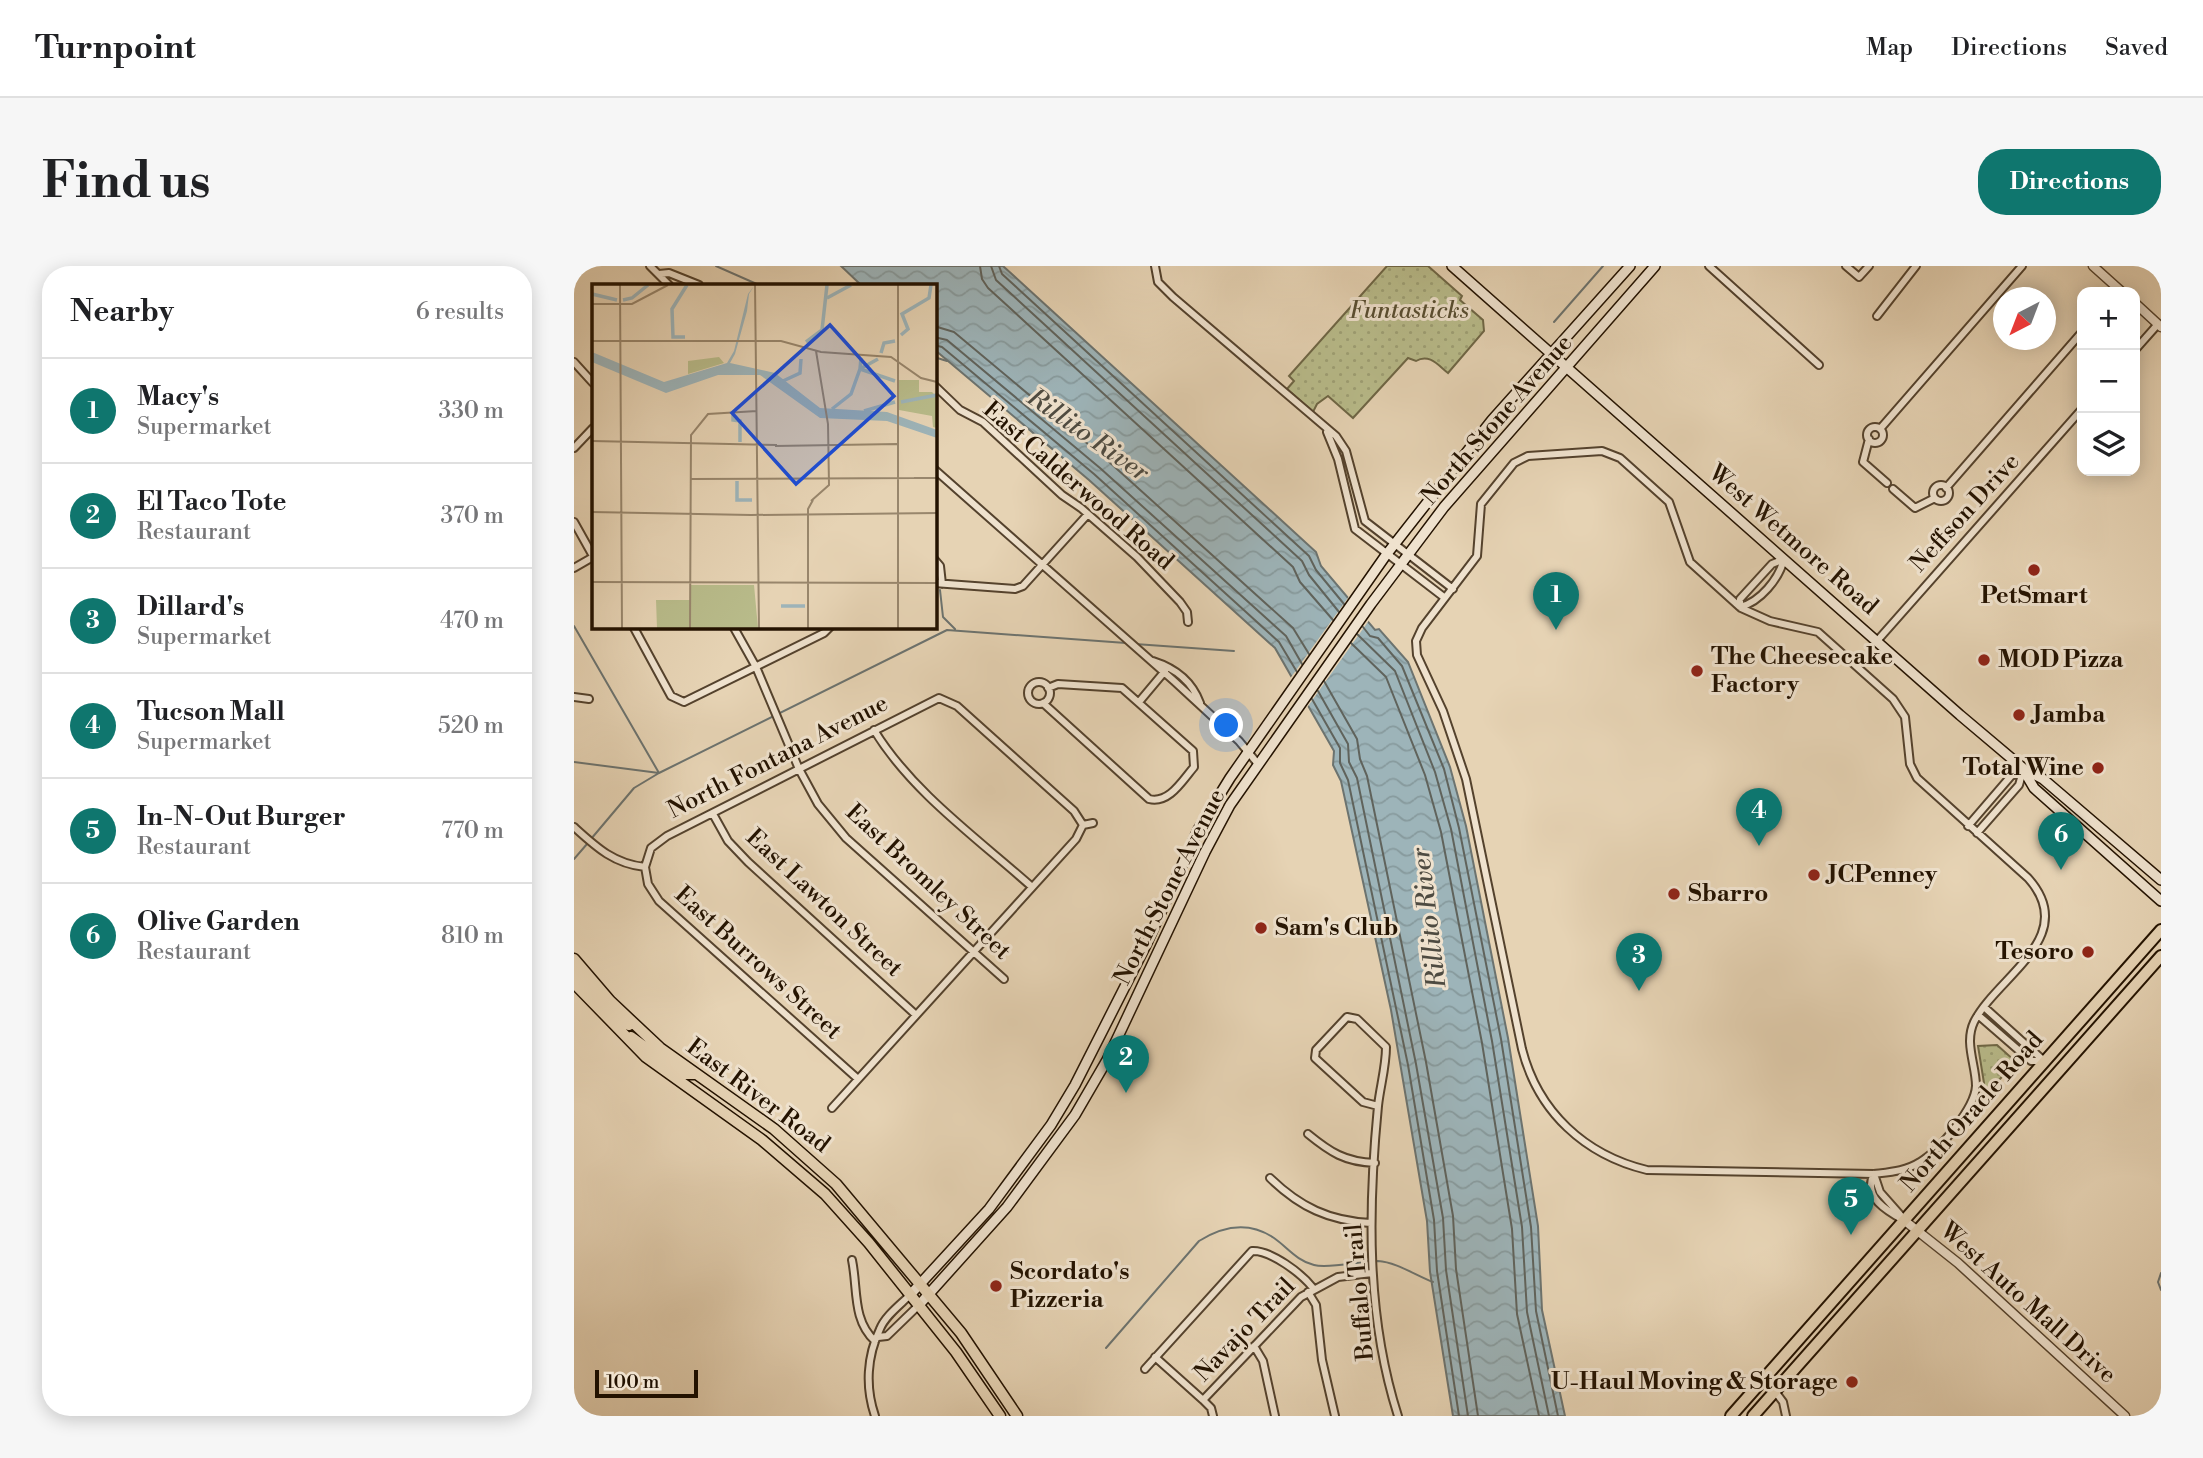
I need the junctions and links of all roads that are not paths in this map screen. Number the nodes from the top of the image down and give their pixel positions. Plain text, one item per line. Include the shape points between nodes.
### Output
1 (650, 266) edge
2 (1155, 266) edge
3 (1452, 266) edge
4 (1630, 266) edge
5 (1655, 266) edge
6 (1709, 266) edge
7 (1846, 266) edge
8 (1869, 266) edge
9 (1916, 266) edge
10 (2022, 266) edge
11 (2093, 266) edge
12 (659, 274) junction
13 (668, 284) edge
14 (696, 284) edge
15 (2115, 287) edge
16 (2140, 308) edge
17 (1877, 316) dead end
18 (2159, 326) edge
19 (2077, 338) edge
20 (2140, 345) edge
21 (1552, 354) junction
22 (574, 362) edge
23 (1819, 365) dead end
24 (1568, 368) junction
25 (592, 382) edge
26 (936, 387) edge
27 (2079, 413) edge
28 (592, 429) edge
29 (1880, 429) junction
30 (1327, 432) junction
31 (1869, 439) junction
32 (574, 448) edge
33 (936, 471) edge
34 (1886, 483) dead end
35 (1947, 488) junction
36 (1893, 489) dead end
37 (1935, 498) junction
38 (1088, 514) junction
39 (574, 522) edge
40 (1394, 543) junction
41 (1408, 553) junction
42 (592, 554) edge
43 (1386, 555) junction
44 (592, 557) edge
45 (1784, 559) junction
46 (936, 561) edge
47 (1399, 565) junction
48 (1043, 566) junction
49 (574, 568) edge
50 (938, 584) edge
51 (1453, 589) junction
52 (1446, 598) junction
53 (1740, 607) junction
54 (1188, 621) dead end
55 (634, 628) edge
56 (734, 628) edge
57 (827, 628) edge
58 (1877, 641) junction
59 (756, 667) junction
60 (1167, 669) junction
61 (1048, 688) junction
62 (574, 697) edge
63 (589, 699) dead end
64 (1139, 702) junction
65 (1043, 703) junction
66 (874, 730) junction
67 (1249, 751) junction
68 (1258, 764) junction
69 (799, 769) junction
70 (2024, 769) junction
71 (713, 814) junction
72 (1093, 823) dead end
73 (1083, 825) junction
74 (1968, 826) junction
75 (574, 827) edge
76 (1977, 833) junction
77 (645, 867) junction
78 (2161, 880) edge
79 (1032, 887) junction
80 (2161, 901) edge
81 (2161, 930) edge
82 (973, 951) junction
83 (2161, 956) edge
84 (574, 959) edge
85 (574, 971) edge
86 (1004, 979) dead end
87 (574, 983) edge
88 (1984, 1007) junction
89 (916, 1015) junction
90 (1978, 1015) junction
91 (615, 1028) junction
92 (639, 1030) junction
93 (2044, 1062) junction
94 (694, 1074) junction
95 (858, 1079) junction
96 (1378, 1106) junction
97 (831, 1108) dead end
98 (1308, 1134) dead end
99 (1375, 1163) junction
100 (1874, 1174) junction
101 (1270, 1178) dead end
102 (1905, 1220) junction
103 (1371, 1223) junction
104 (1917, 1229) junction
105 (852, 1260) dead end
106 (1372, 1271) junction
107 (921, 1283) junction
108 (1310, 1290) junction
109 (929, 1293) junction
110 (909, 1295) junction
111 (919, 1305) junction
112 (877, 1339) junction
113 (1254, 1346) junction
114 (1155, 1357) junction
115 (1145, 1369) dead end
116 (1765, 1378) junction
117 (1776, 1391) junction
118 (1203, 1400) junction
119 (875, 1416) edge
120 (1000, 1416) edge
121 (1017, 1416) edge
122 (1213, 1416) edge
123 (1275, 1416) edge
124 (1335, 1416) edge
125 (1398, 1416) edge
126 (1731, 1416) edge
127 (1753, 1416) edge
128 (1786, 1416) edge
129 (2125, 1416) edge

1 - 12 street
2 - 30 street via 1158,282 1173,297
3 - 21 main road, West Wetmore Road
4 - 21 main road, North Stone Avenue
5 - 24 main road, North Stone Avenue
6 - 23 street
7 - 8 street via 1859,278
9 - 17 street
10 - 29 street
11 - 15 street
12 - 13 street
12 - 14 street via 669,273
16 - 18 street
18 - 20 street
19 - 35 street
21 - 24 main road, West Wetmore Road
21 - 40 main road, North Stone Avenue
22 - 25 street
24 - 41 main road, North Stone Avenue
24 - 45 main road, West Wetmore Road
26 - 38 street, East Calderwood Road
27 - 58 street, Neffson Drive
28 - 32 street
29 - 31 street via 1871,428
29 - 31 street via 1881,440
30 - 40 street via 1336,436 1346,451 1365,521
30 - 43 street via 1355,529
31 - 34 street via 1863,462
33 - 48 street
35 - 37 street via 1946,499
35 - 37 street via 1937,486
36 - 37 street via 1915,508
38 - 48 street
38 - 54 street, East Calderwood Road via 1172,593 1187,612
39 - 42 street
40 - 41 street
40 - 43 main road, North Stone Avenue
41 - 47 main road, North Stone Avenue
41 - 51 street
43 - 47 street
43 - 67 main road, North Stone Avenue
44 - 49 street
45 - 53 street via 1772,564 1740,599
45 - 53 street via 1781,572 1752,604
45 - 58 main road, West Wetmore Road
46 - 50 street via 940,566
47 - 52 street
47 - 68 main road, North Stone Avenue
48 - 50 street via 1015,589
48 - 60 street
51 - 52 street
51 - 53 street via 1479,551 1483,500 1514,463 1528,456 1602,451 1620,458 1669,502 1687,558
52 - 100 street via 1419,634 1417,655 1458,753 1525,1061 1551,1111 1583,1143 1647,1170
53 - 74 street via 1770,621 1818,632 1893,699 1905,717 1910,764 1917,778
55 - 59 street via 677,701 689,701
56 - 59 street, East Bromley Street
57 - 59 street
58 - 70 main road, West Wetmore Road
59 - 69 street, East Bromley Street
60 - 64 street
60 - 67 street via 1194,688 1200,705
61 - 64 street via 1058,684 1122,688
61 - 65 street via 1049,697
61 - 65 street via 1038,682 1029,688 1031,702
62 - 63 street
64 - 65 street via 1193,751 1196,759 1167,797 1158,801 1149,799
66 - 69 street, North Fontana Avenue
66 - 73 street, North Fontana Avenue via 932,700 944,699 1074,811
66 - 79 street via 892,760
67 - 68 street
67 - 107 main road, North Stone Avenue via 1198,830 1146,945 1051,1125 989,1209
68 - 109 main road, North Stone Avenue via 1210,843 1107,1060 1075,1115 1007,1207
69 - 71 street, North Fontana Avenue
69 - 82 street, East Bromley Street via 818,804 846,838
70 - 74 street via 2011,776
70 - 76 street via 2019,785
70 - 78 main road, West Wetmore Road via 2043,779
70 - 80 main road, West Wetmore Road via 2034,788
71 - 77 street, North Fontana Avenue via 651,848
71 - 89 street, East Lawton Street via 728,841 748,862
72 - 73 street
73 - 79 street via 1080,835
74 - 76 street
75 - 77 street via 602,852 626,865
76 - 88 street via 2033,884 2044,917 2036,947
77 - 95 street, East Burrows Street via 648,884 659,901
79 - 82 street
81 - 93 highway, North Oracle Road
82 - 86 street, East Bromley Street
82 - 89 street
83 - 104 highway, North Oracle Road
84 - 92 main road, East River Road
85 - 92 main road via 617,1019
87 - 91 main road, East River Road
88 - 90 street
88 - 93 street
89 - 95 street
90 - 93 street via 2031,1061
90 - 100 street via 1970,1033 1976,1085 1967,1112 1919,1164
91 - 94 main road via 682,1074
91 - 110 main road, East River Road via 668,1075 762,1140 817,1187
92 - 94 main road, East River Road
93 - 102 highway, North Oracle Road
94 - 107 main road, East River Road via 804,1154 857,1206
95 - 97 street
96 - 96 street, Buffalo Trail via 1386,1048 1357,1019 1342,1019 1316,1050 1317,1062 1363,1102
96 - 99 street, Buffalo Trail
98 - 99 street via 1347,1161
99 - 103 street, Buffalo Trail
100 - 102 street, West Auto Mall Drive via 1873,1198
101 - 103 street via 1295,1200 1321,1214
102 - 104 street, West Auto Mall Drive
102 - 116 highway, North Oracle Road
103 - 106 street, Buffalo Trail
104 - 117 highway, North Oracle Road
104 - 129 street, West Auto Mall Drive
105 - 112 street via 859,1319 863,1330
106 - 108 street, Navajo Trail via 1338,1277
106 - 125 street, Buffalo Trail via 1380,1341
107 - 109 main road, East River Road
107 - 110 main road, North Stone Avenue
108 - 113 street, Navajo Trail
108 - 114 street via 1305,1278 1264,1253 1252,1251
108 - 124 street
109 - 111 main road, North Stone Avenue
109 - 121 main road, East River Road
110 - 111 main road, East River Road
110 - 112 street via 878,1331
111 - 112 street via 887,1336
111 - 120 main road, East River Road
112 - 119 street via 869,1366 868,1394
113 - 118 street, Navajo Trail
113 - 123 street via 1263,1361
114 - 115 street
114 - 118 street
116 - 117 street
116 - 126 highway, North Oracle Road
117 - 127 highway, North Oracle Road
117 - 128 street
118 - 122 street, Navajo Trail

